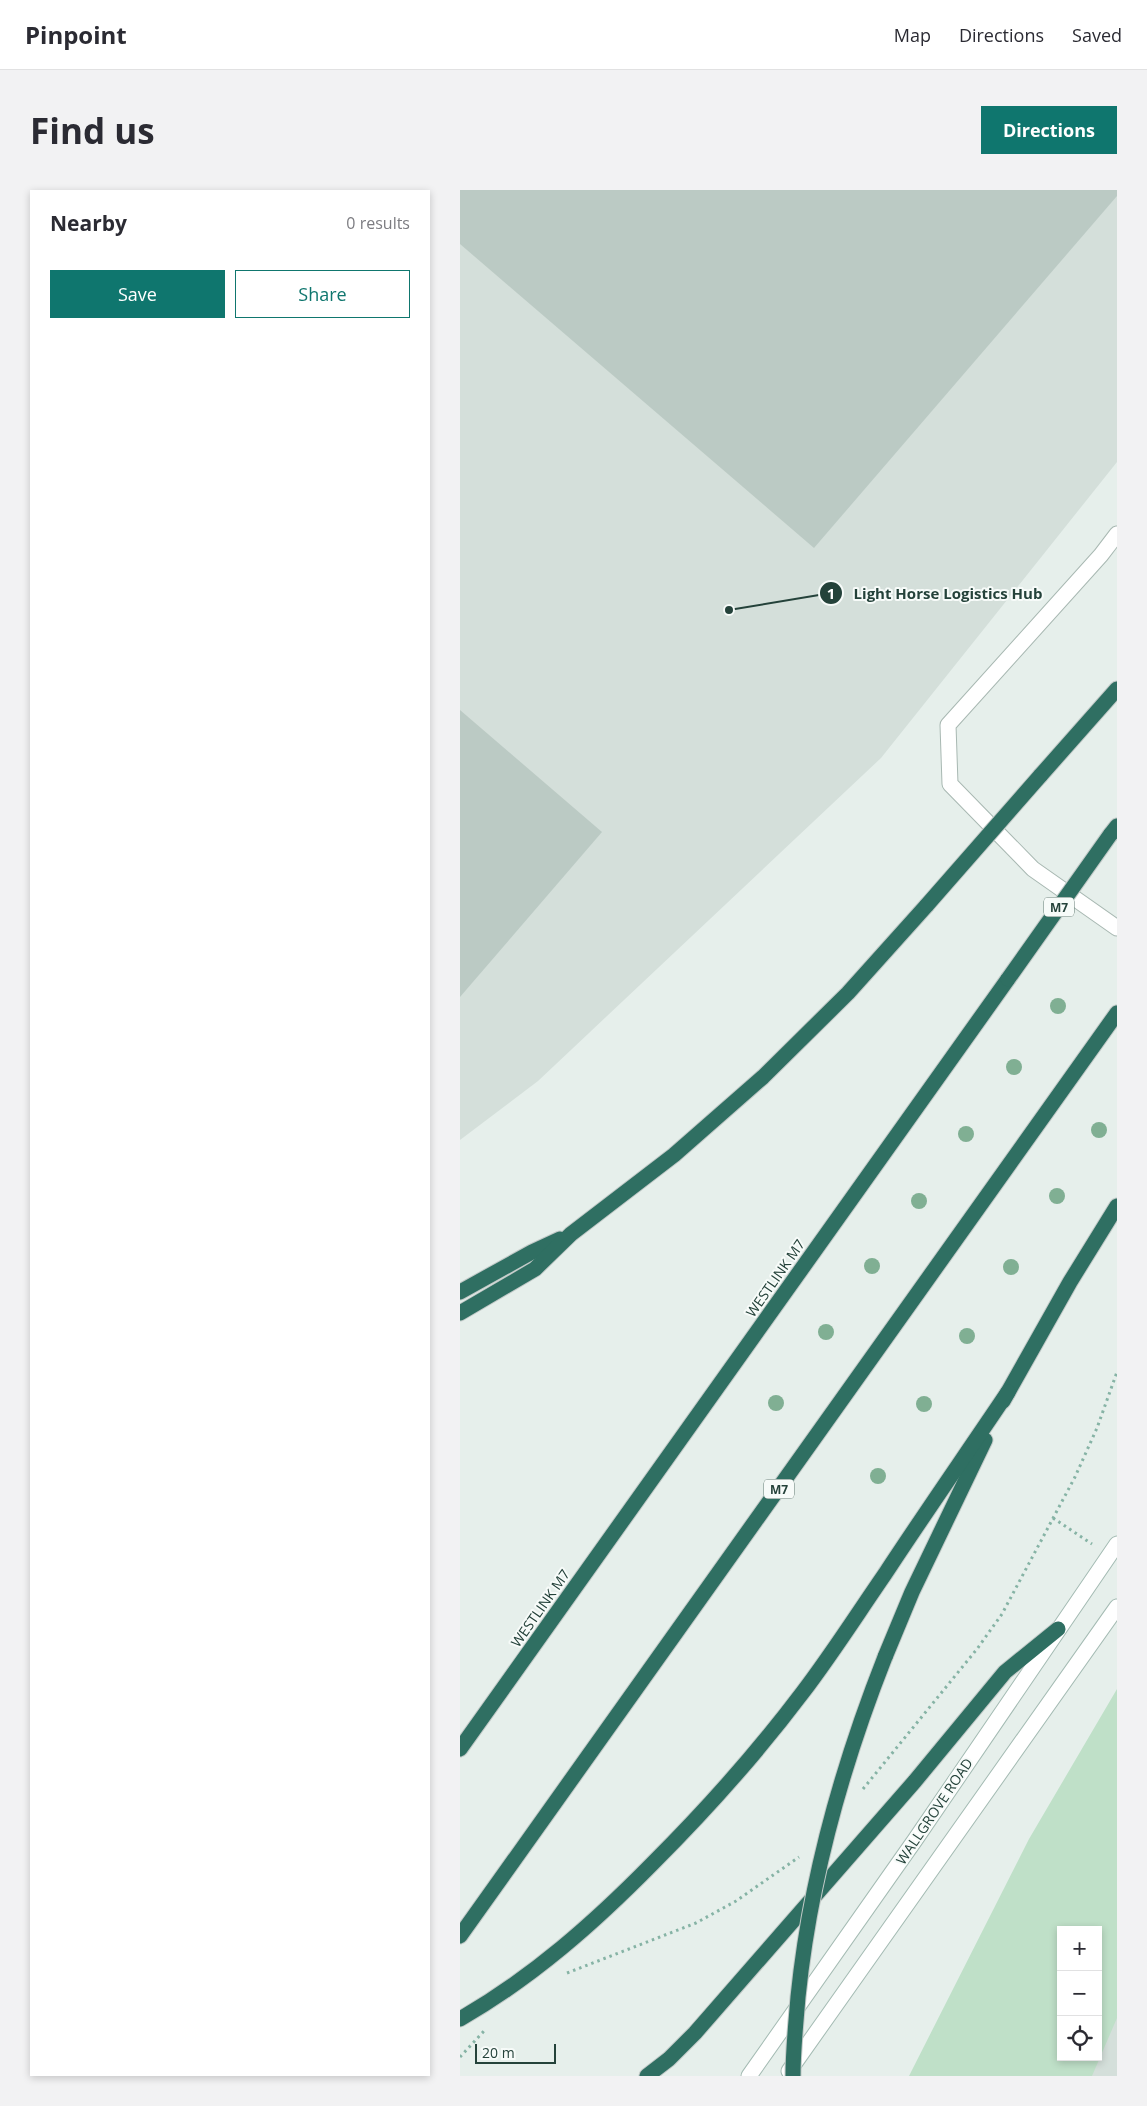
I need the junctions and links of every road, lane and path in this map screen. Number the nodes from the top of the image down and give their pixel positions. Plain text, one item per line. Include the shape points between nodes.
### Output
1 (1117, 534) edge
2 (1117, 689) edge
3 (1114, 831) edge
4 (1117, 928) edge
5 (1117, 1013) edge
6 (1117, 1206) edge
7 (571, 1234) junction
8 (460, 1292) edge
9 (460, 1313) edge
10 (1008, 1392) junction
11 (1054, 1518) dead end
12 (1113, 1549) edge
13 (1117, 1607) edge
14 (1058, 1629) junction
15 (460, 1749) edge
16 (460, 1936) edge
17 (460, 2019) edge
18 (648, 2076) edge
19 (748, 2076) edge
20 (786, 2076) edge
21 (793, 2076) edge

1 - 4 main road via 948,725 950,784 1033,869
2 - 7 highway, bridge via 848,993 763,1077 674,1155
3 - 15 highway, WESTLINK M7 / M7, bridge
5 - 16 highway, M7
6 - 10 highway
7 - 8 highway
7 - 9 highway via 535,1269
10 - 17 highway via 804,1691 741,1769 696,1820 604,1912 551,1958
10 - 21 highway, bridge via 912,1592 884,1656 848,1756 822,1852 803,1953
11 - 12 path
12 - 14 main road, WALLGROVE ROAD
13 - 20 main road
14 - 18 highway via 1005,1672 916,1781 695,2033
14 - 19 main road, WALLGROVE ROAD via 915,1840

